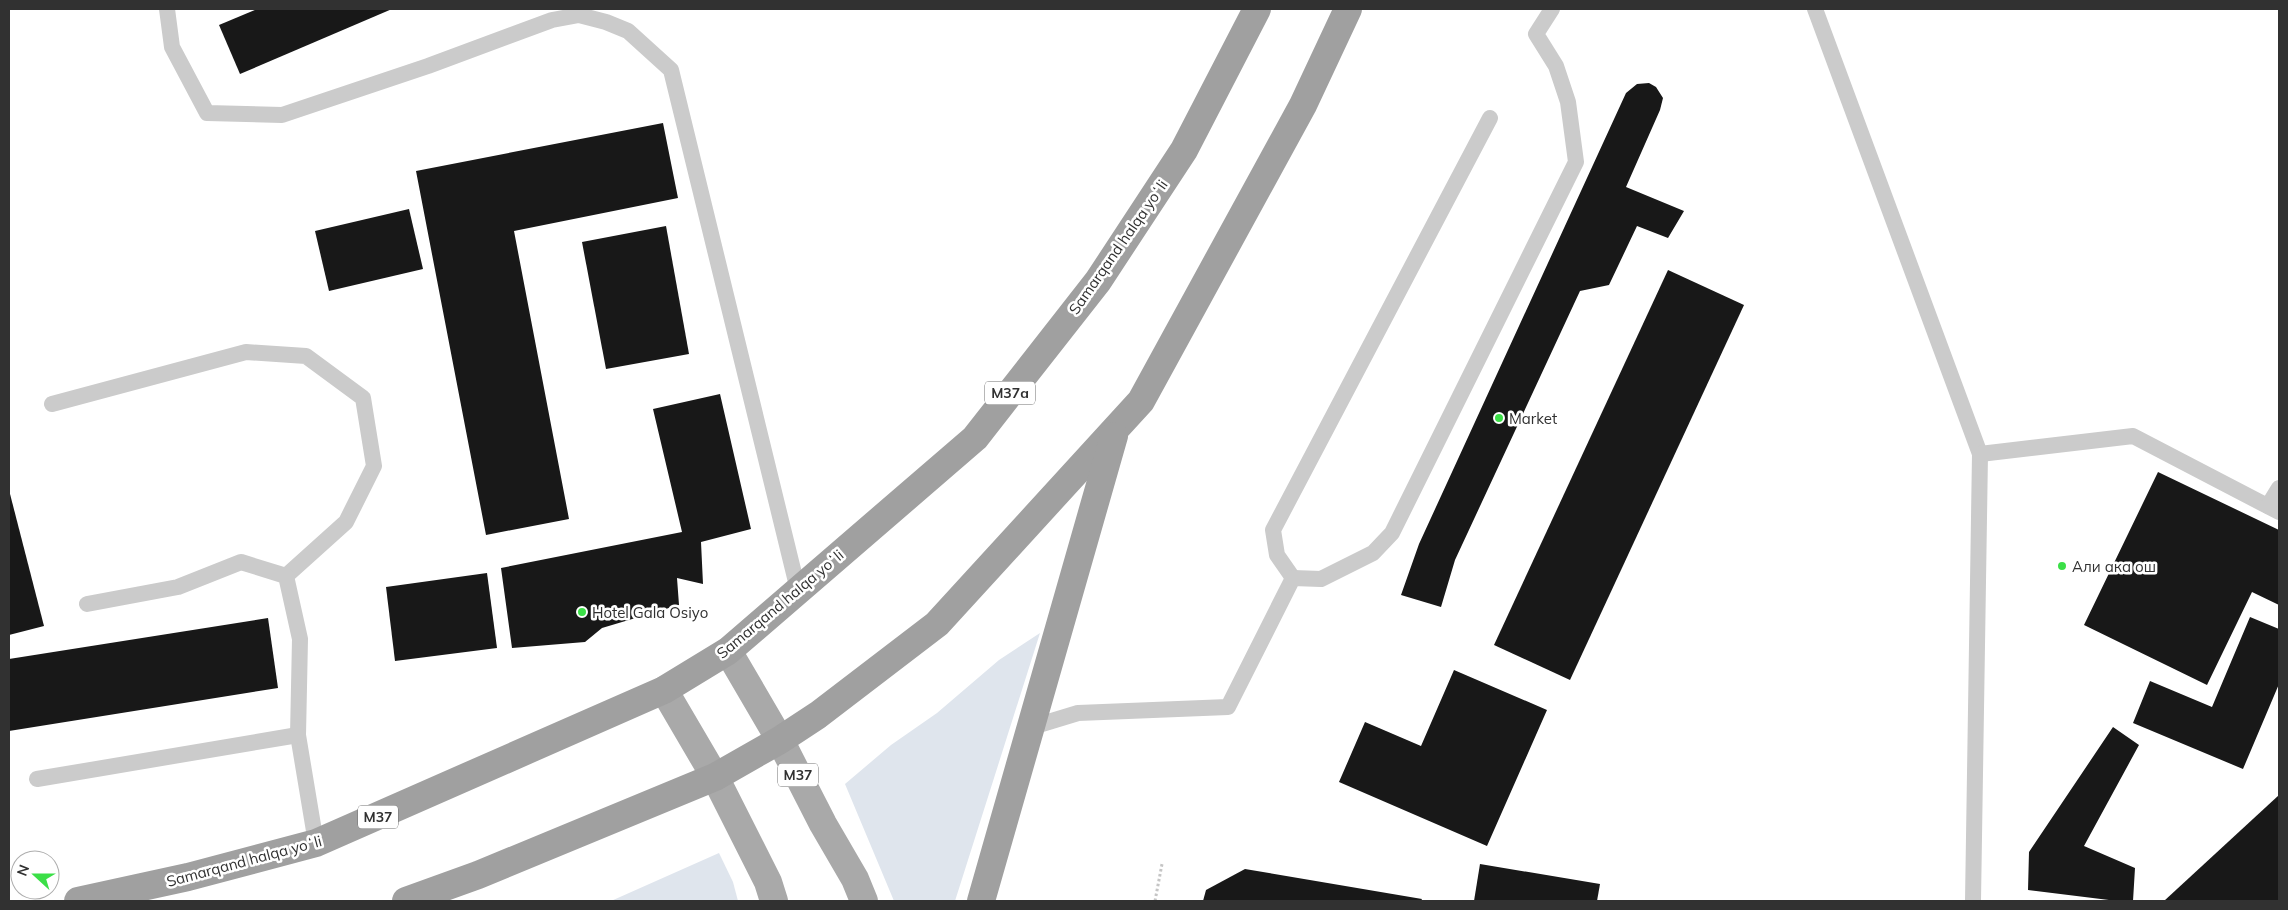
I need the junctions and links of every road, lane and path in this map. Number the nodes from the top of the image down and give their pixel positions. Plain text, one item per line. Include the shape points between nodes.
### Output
1 (166, 9) edge
2 (1257, 9) edge
3 (1348, 9) edge
4 (1552, 9) edge
5 (1814, 9) edge
6 (1490, 118) dead end
7 (52, 404) dead end
8 (1115, 430) junction
9 (1980, 454) junction
10 (2279, 488) edge
11 (2274, 509) edge
12 (286, 576) junction
13 (1293, 578) junction
14 (798, 590) junction
15 (86, 604) dead end
16 (728, 651) junction
17 (664, 690) junction
18 (1032, 727) junction
19 (298, 735) junction
20 (780, 740) junction
21 (715, 777) junction
22 (37, 779) dead end
23 (316, 843) junction
24 (1162, 864) dead end
25 (78, 901) edge
26 (406, 901) edge
27 (774, 901) edge
28 (864, 901) edge
29 (981, 901) edge
30 (1155, 901) edge
31 (1973, 901) edge

1 - 14 lane via 172,47 207,113 282,116 552,20 579,15 628,31 671,70
2 - 14 highway, Samarqand halqa yoʻli / M37a via 1184,150 1098,281 988,422 975,438
3 - 8 highway via 1303,105 1140,401
4 - 13 lane via 1536,34 1556,66 1568,102 1576,162 1392,533 1372,553 1322,579
5 - 9 lane
6 - 13 lane via 1273,530 1277,555
7 - 12 lane via 246,352 306,356 314,361 362,398 374,466 346,522
8 - 18 highway
8 - 20 highway via 937,624
9 - 11 lane via 2133,436
9 - 31 lane
10 - 11 lane
12 - 15 lane via 241,562 178,587
12 - 19 lane via 300,639
13 - 18 lane via 1228,707 1078,713
14 - 16 highway, Samarqand halqa yoʻli / M37a
16 - 17 highway, Samarqand halqa yoʻli / M37a
16 - 20 main road, M37
17 - 21 main road
17 - 23 highway, Samarqand halqa yoʻli / M37
18 - 29 highway
19 - 22 lane
19 - 23 lane
20 - 21 highway
20 - 28 main road, M37
21 - 26 highway via 478,875
21 - 27 main road via 768,882
23 - 25 highway, Samarqand halqa yoʻli / M37 via 188,877
24 - 30 path

